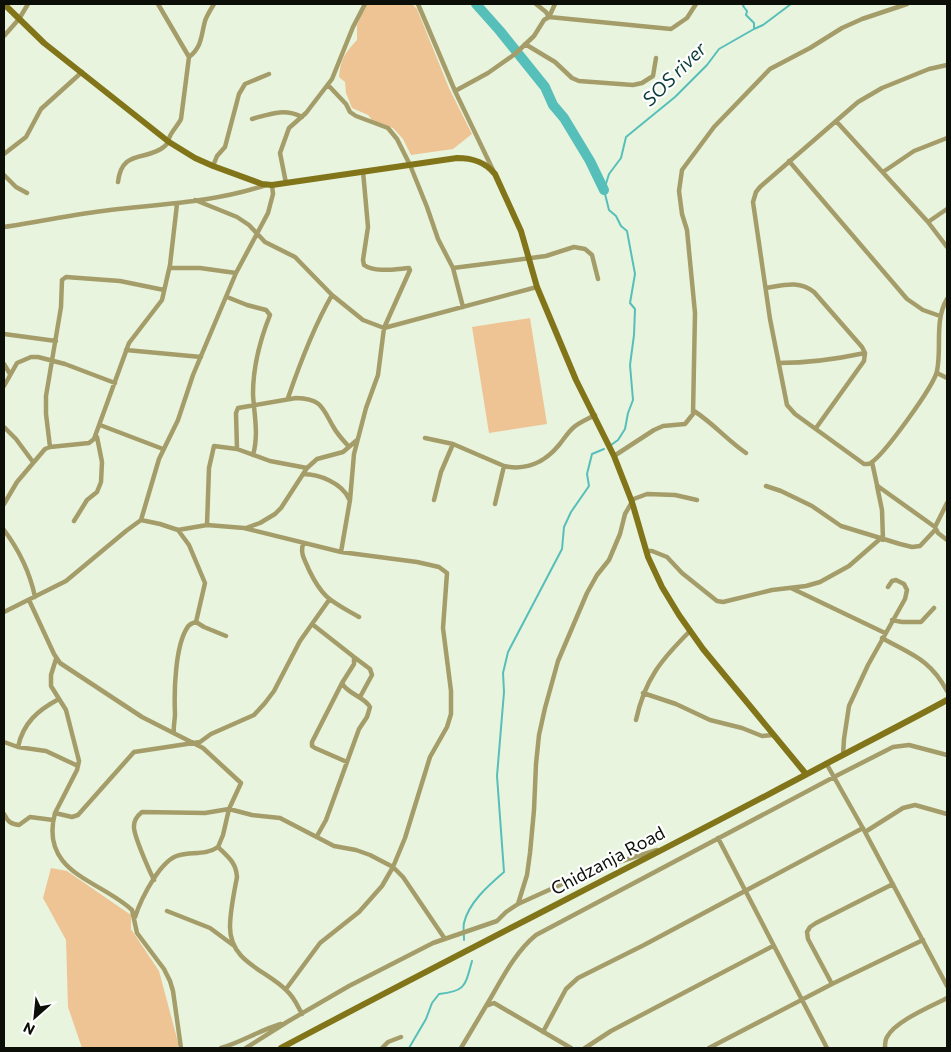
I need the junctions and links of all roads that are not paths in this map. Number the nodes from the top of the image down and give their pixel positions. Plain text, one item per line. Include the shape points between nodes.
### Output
1 (4, 4) edge
2 (28, 4) edge
3 (158, 4) edge
4 (214, 4) edge
5 (365, 4) edge
6 (418, 4) edge
7 (536, 4) edge
8 (555, 4) edge
9 (696, 4) edge
10 (907, 4) edge
11 (549, 17) junction
12 (19, 20) junction
13 (4, 36) edge
14 (525, 44) junction
15 (189, 57) junction
16 (656, 58) dead end
17 (947, 65) edge
18 (82, 72) junction
19 (269, 74) dead end
20 (328, 85) junction
21 (455, 91) junction
22 (302, 117) junction
23 (252, 118) dead end
24 (836, 121) junction
25 (947, 138) edge
26 (169, 142) junction
27 (4, 154) edge
28 (789, 161) junction
29 (410, 165) junction
30 (213, 166) junction
31 (363, 171) junction
32 (883, 172) junction
33 (495, 174) junction
34 (4, 175) edge
35 (118, 182) dead end
36 (286, 183) junction
37 (270, 185) junction
38 (27, 193) dead end
39 (195, 200) junction
40 (177, 204) junction
41 (947, 209) edge
42 (928, 222) junction
43 (4, 227) edge
44 (258, 235) junction
45 (947, 247) edge
46 (529, 257) junction
47 (170, 268) junction
48 (453, 268) junction
49 (236, 273) junction
50 (598, 279) dead end
51 (537, 287) junction
52 (766, 288) junction
53 (164, 290) junction
54 (332, 295) junction
55 (227, 296) junction
56 (947, 299) edge
57 (463, 307) junction
58 (940, 316) junction
59 (384, 328) junction
60 (4, 334) edge
61 (56, 341) junction
62 (126, 350) junction
63 (865, 353) junction
64 (201, 357) junction
65 (52, 360) junction
66 (779, 363) junction
67 (4, 364) edge
68 (937, 373) junction
69 (10, 374) junction
70 (947, 378) edge
71 (116, 383) junction
72 (4, 386) edge
73 (288, 398) junction
74 (254, 404) junction
75 (694, 411) junction
76 (595, 416) junction
77 (100, 425) junction
78 (4, 427) edge
79 (816, 428) junction
80 (97, 433) junction
81 (424, 438) dead end
82 (358, 439) junction
83 (453, 444) junction
84 (50, 446) junction
85 (349, 447) junction
86 (163, 449) junction
87 (237, 449) junction
88 (746, 453) dead end
89 (253, 455) junction
90 (614, 456) junction
91 (33, 462) junction
92 (872, 462) junction
93 (504, 466) junction
94 (307, 468) junction
95 (303, 474) junction
96 (876, 485) junction
97 (766, 486) dead end
98 (350, 500) junction
99 (434, 500) dead end
100 (697, 500) dead end
101 (632, 501) junction
102 (947, 503) edge
103 (4, 504) edge
104 (495, 504) dead end
105 (141, 520) junction
106 (74, 521) dead end
107 (207, 525) junction
108 (244, 528) junction
109 (935, 529) junction
110 (4, 530) edge
111 (178, 530) junction
112 (881, 539) junction
113 (947, 540) edge
114 (303, 544) junction
115 (646, 551) junction
116 (341, 552) junction
117 (888, 587) dead end
118 (790, 588) junction
119 (35, 597) junction
120 (29, 600) junction
121 (329, 600) junction
122 (934, 608) dead end
123 (4, 612) edge
124 (359, 617) dead end
125 (892, 620) junction
126 (196, 622) junction
127 (312, 624) junction
128 (690, 631) junction
129 (885, 633) junction
130 (226, 636) dead end
131 (882, 638) junction
132 (354, 658) junction
133 (56, 659) junction
134 (342, 683) junction
135 (947, 692) edge
136 (643, 693) junction
137 (360, 697) junction
138 (59, 699) junction
139 (947, 700) edge
140 (636, 720) dead end
141 (174, 734) junction
142 (772, 735) junction
143 (4, 742) edge
144 (194, 743) junction
145 (18, 747) junction
146 (843, 755) junction
147 (947, 755) edge
148 (347, 762) junction
149 (826, 763) junction
150 (78, 766) junction
151 (806, 774) junction
152 (834, 777) junction
153 (229, 809) junction
154 (55, 813) junction
155 (4, 814) edge
156 (947, 814) edge
157 (53, 820) junction
158 (864, 830) junction
159 (317, 836) junction
160 (718, 838) junction
161 (218, 847) junction
162 (665, 848) junction
163 (393, 867) junction
164 (154, 880) junction
165 (893, 884) junction
166 (745, 891) junction
167 (518, 904) junction
168 (167, 911) dead end
169 (135, 917) junction
170 (445, 939) junction
171 (923, 940) junction
172 (234, 946) junction
173 (772, 946) junction
174 (832, 984) junction
175 (947, 986) edge
176 (286, 989) junction
177 (947, 998) edge
178 (801, 1000) junction
179 (486, 1006) junction
180 (302, 1014) junction
181 (287, 1022) junction
182 (543, 1032) junction
183 (401, 1037) dead end
184 (181, 1048) edge
185 (221, 1048) edge
186 (246, 1048) edge
187 (281, 1048) edge
188 (382, 1048) edge
189 (461, 1048) edge
190 (571, 1048) edge
191 (585, 1048) edge
192 (709, 1048) edge
193 (827, 1048) edge
194 (885, 1048) edge

1 - 12 street
2 - 12 street
3 - 15 street
4 - 15 street via 205,21 200,45
5 - 20 street
6 - 21 street
7 - 11 street
8 - 11 street
9 - 11 street via 687,18 671,29
10 - 75 street via 862,18 770,69 714,127 682,170 680,202 687,230 695,314
11 - 14 street
12 - 13 street
12 - 18 street
14 - 16 street via 555,62 572,78 586,82 638,85 653,76
14 - 21 street via 488,73
15 - 26 street via 181,119
17 - 24 street via 882,88 858,102
18 - 26 street
18 - 27 street via 41,110 26,137
19 - 30 street via 245,84 239,94 225,147
20 - 22 street
20 - 29 street via 350,112 388,128
21 - 33 street
22 - 23 street via 281,111
22 - 36 street via 289,128 280,153
24 - 28 street
24 - 32 street
25 - 32 street via 914,151
26 - 30 street
26 - 35 street via 157,152 128,161 120,170
28 - 52 street via 760,187 753,202
28 - 58 street via 908,299 923,310
29 - 31 street
29 - 33 street via 466,158 480,161
29 - 48 street
30 - 37 street
31 - 36 street
31 - 59 street via 368,227 364,265 368,268 410,270
32 - 42 street
33 - 46 street
34 - 38 street via 16,188
36 - 37 street
37 - 39 street
37 - 44 street via 273,194 270,208
39 - 40 street
39 - 44 street via 238,218
40 - 43 street via 112,210
40 - 47 street
41 - 42 street
42 - 45 street
44 - 49 street
44 - 54 street via 295,257
46 - 48 street
46 - 50 street via 546,256 574,247 585,249 594,258
46 - 51 street
47 - 49 street
47 - 53 street
48 - 57 street
49 - 55 street
51 - 57 street
51 - 76 street via 576,380
52 - 63 street via 806,285
52 - 66 street
53 - 61 street via 120,281 64,278
53 - 62 street via 160,305
54 - 59 street via 363,320
54 - 73 street via 301,359
55 - 64 street
55 - 74 street via 270,313 255,369
56 - 58 street
57 - 59 street
58 - 68 street
59 - 82 street via 378,375
60 - 61 street
61 - 65 street
62 - 64 street
62 - 71 street
63 - 66 street via 804,363
63 - 79 street via 864,361
64 - 86 street via 178,420
65 - 69 street via 31,357 17,363
65 - 71 street
65 - 84 street via 46,405
66 - 79 street via 787,405
67 - 69 street
68 - 70 street
68 - 92 street via 906,422
69 - 72 street
71 - 77 street
73 - 74 street
73 - 85 street via 304,398 321,405
74 - 87 street via 240,406 236,410
74 - 89 street via 257,439
75 - 88 street
75 - 90 street via 685,424 654,430
76 - 90 street
76 - 93 street via 574,427 540,462 526,467
77 - 80 street
77 - 86 street
78 - 91 street
79 - 92 street via 861,462
80 - 84 street via 88,443
80 - 106 street via 102,462 101,482
81 - 83 street
82 - 85 street
82 - 98 street
83 - 93 street
83 - 99 street
84 - 91 street
85 - 94 street via 335,455 317,459
86 - 105 street
87 - 89 street
87 - 107 street via 212,447
89 - 94 street
90 - 101 street
91 - 103 street
92 - 96 street
93 - 104 street
94 - 95 street
95 - 98 street via 328,480 345,492
95 - 108 street via 275,514
96 - 109 street
96 - 112 street via 882,510
97 - 112 street via 812,506 842,526
98 - 116 street
100 - 101 street via 646,494
101 - 115 street
101 - 167 street via 609,560 587,594 558,661 539,735 530,853
102 - 109 street
105 - 111 street
105 - 119 street via 66,581
107 - 108 street
107 - 111 street
108 - 114 street
109 - 112 street via 916,547
109 - 113 street
110 - 119 street via 23,562
111 - 126 street via 189,545 205,583
112 - 118 street via 842,571 820,582
114 - 116 street
114 - 121 street via 303,557 318,587
115 - 118 street via 667,557 720,602
115 - 128 street via 662,587
116 - 163 street via 417,562 444,570 448,577 443,628 451,691 450,720 430,757
117 - 125 street via 896,580 907,590
118 - 129 street
119 - 120 street
120 - 123 street
120 - 133 street
121 - 124 street
121 - 127 street
122 - 125 street via 921,622
125 - 129 street
126 - 130 street
126 - 141 street via 188,626 183,635 173,700
127 - 132 street
127 - 144 street via 274,691 254,715
128 - 136 street via 656,668
128 - 142 street
129 - 131 street
131 - 135 street via 925,662
131 - 146 street via 850,706
132 - 134 street via 354,664
132 - 137 street via 370,669 372,675
133 - 138 street via 51,686
133 - 141 street via 130,709
134 - 137 street
134 - 148 street via 312,746
136 - 140 street
136 - 142 street via 710,720 762,736
137 - 148 street via 370,707
138 - 145 street via 36,713 20,735
138 - 150 street via 66,710
139 - 146 street, Chidzanja Road
141 - 144 street
142 - 151 street
143 - 145 street
144 - 153 street via 240,782
144 - 154 street via 134,752 78,815 72,817
145 - 150 street via 46,751
146 - 149 street, Chidzanja Road
147 - 152 street via 901,745
148 - 159 street
149 - 151 street, Chidzanja Road
149 - 152 street
150 - 154 street
151 - 162 street, Chidzanja Road
152 - 158 street
152 - 160 street
153 - 159 street via 280,818
153 - 161 street
153 - 164 street via 205,813 142,812 137,816 134,834
154 - 157 street
155 - 157 street via 9,822 19,825 30,817
156 - 158 street via 909,806
157 - 169 street via 54,845 62,860 71,870 129,907
158 - 165 street
158 - 166 street
159 - 163 street via 338,848 356,850
160 - 166 street
160 - 179 street via 536,934 517,955
161 - 164 street via 207,852 172,857
161 - 172 street via 237,869 230,928
162 - 167 street via 593,870
162 - 187 street, Chidzanja Road
163 - 170 street
163 - 176 street via 382,886 359,912 315,948
164 - 169 street
165 - 171 street
165 - 174 street via 816,923 807,932
166 - 173 street
166 - 182 street via 574,981
167 - 170 street via 496,921
168 - 172 street via 210,928
169 - 184 street via 137,933 170,981
170 - 180 street via 357,982
171 - 174 street
171 - 175 street
172 - 176 street via 255,968
173 - 178 street
173 - 191 street
174 - 178 street
176 - 180 street
177 - 194 street via 895,1028 887,1037
178 - 192 street
178 - 193 street
179 - 182 street via 494,1003
179 - 189 street
180 - 181 street
181 - 185 street
181 - 186 street
182 - 190 street
183 - 188 street

